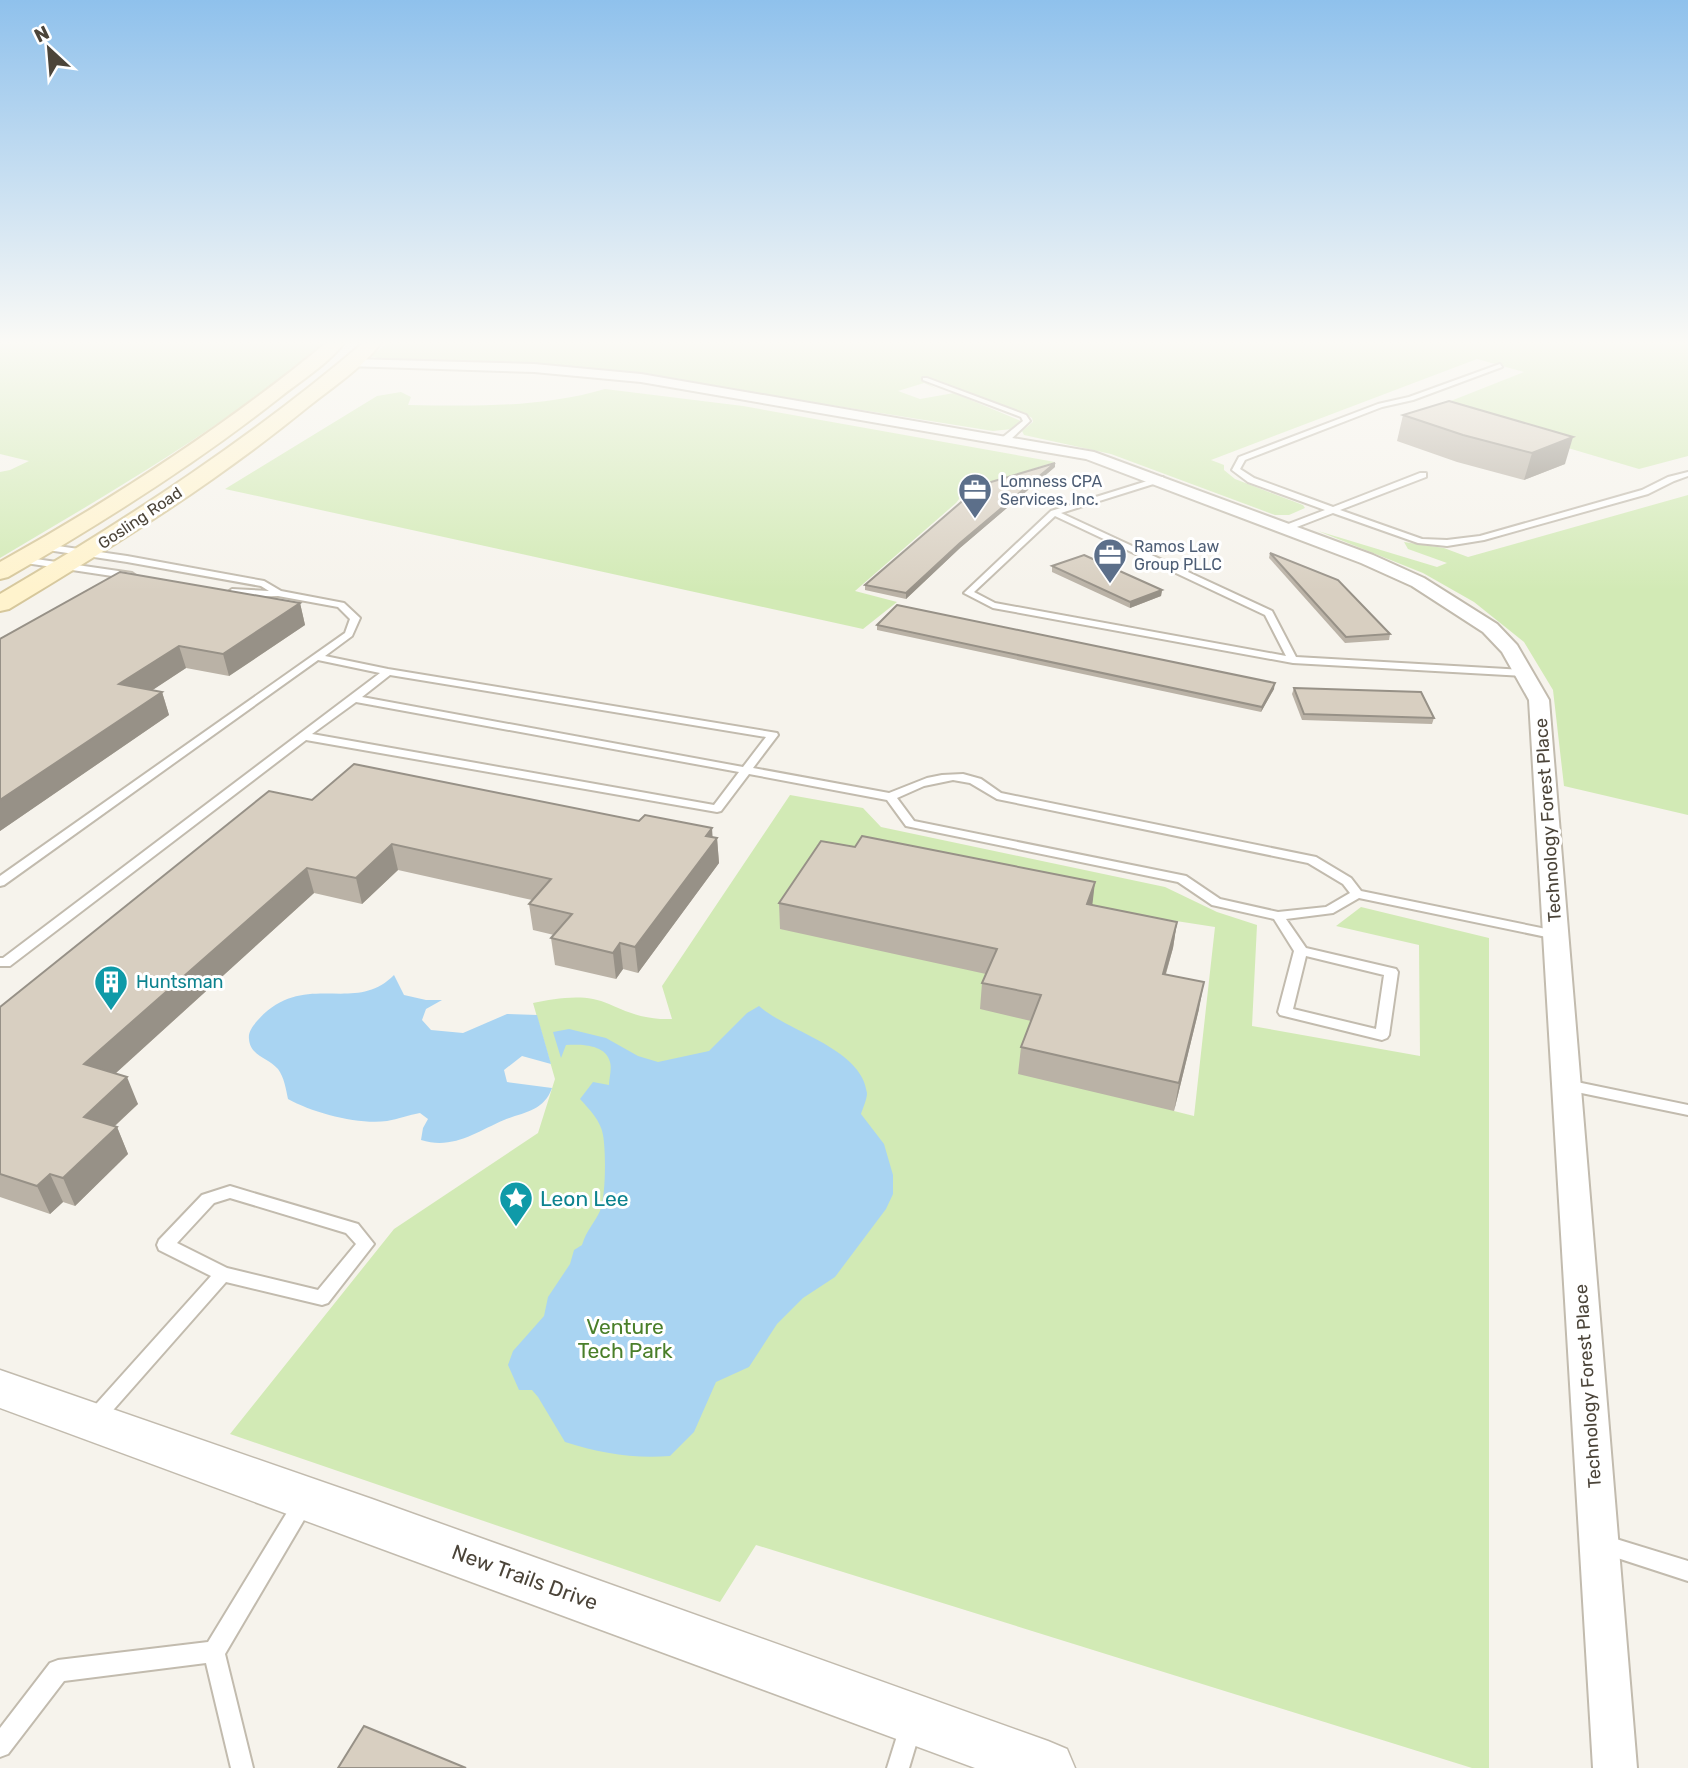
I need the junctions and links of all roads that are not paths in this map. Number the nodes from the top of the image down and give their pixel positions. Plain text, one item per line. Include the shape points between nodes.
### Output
1 (228, 426) edge
2 (270, 426) edge
3 (924, 426) edge
4 (1022, 426) edge
5 (1328, 426) edge
6 (1006, 439) junction
7 (1688, 474) edge
8 (1423, 475) dead end
9 (1160, 479) junction
10 (1332, 510) junction
11 (1054, 513) junction
12 (1286, 528) junction
13 (44, 547) junction
14 (87, 553) junction
15 (22, 559) junction
16 (67, 565) junction
17 (0, 572) edge
18 (147, 578) edge
19 (222, 590) edge
20 (278, 593) junction
21 (0, 604) edge
22 (316, 657) junction
23 (1293, 660) junction
24 (388, 672) junction
25 (1524, 673) junction
26 (353, 698) junction
27 (303, 736) junction
28 (745, 772) junction
29 (891, 797) junction
30 (0, 882) edge
31 (1357, 894) junction
32 (1278, 916) junction
33 (1556, 935) junction
34 (1301, 951) junction
35 (0, 962) edge
36 (1567, 1085) junction
37 (1688, 1110) edge
38 (223, 1274) junction
39 (0, 1390) edge
40 (91, 1422) junction
41 (307, 1498) junction
42 (1599, 1542) junction
43 (1688, 1571) edge
44 (214, 1652) junction
45 (913, 1718) junction
46 (0, 1746) edge
47 (242, 1768) edge
48 (898, 1768) edge
49 (1048, 1768) edge
50 (1615, 1768) edge

1 - 13 main road, Gosling Road
2 - 14 main road, Gosling Road
3 - 6 street, Technology Forest Place
4 - 6 lane
5 - 10 lane via 1242,459 1236,470
6 - 9 street, Technology Forest Place via 1089,455
7 - 10 lane via 1633,496 1447,543 1421,541
8 - 10 lane
9 - 11 lane
9 - 12 street, Technology Forest Place
10 - 12 lane
11 - 23 lane via 1269,613
11 - 23 lane via 968,593 993,605
12 - 25 street, Technology Forest Place via 1367,559 1453,602 1490,628
13 - 14 lane
13 - 15 main road, Gosling Road
14 - 16 main road, Gosling Road
14 - 20 lane via 264,584
15 - 16 lane
15 - 17 main road, Gosling Road
16 - 18 lane
16 - 21 main road, Gosling Road
19 - 20 lane
20 - 22 lane via 341,605 355,618 349,634
22 - 24 lane
22 - 30 lane
23 - 25 lane
24 - 26 lane
24 - 28 lane via 773,734
25 - 33 street, Technology Forest Place via 1539,700
26 - 27 lane
26 - 28 lane
27 - 28 lane via 717,809
27 - 35 lane via 5,963
28 - 29 lane
29 - 31 lane via 914,784 947,778 975,780 997,796 1312,860 1347,881
29 - 32 lane via 910,824 1182,879 1216,902
31 - 32 lane via 1329,910
31 - 33 lane
32 - 34 lane
33 - 36 street, Technology Forest Place
34 - 34 lane via 1391,972 1382,1035 1285,1012
36 - 37 lane
36 - 42 street, Technology Forest Place
38 - 38 lane via 323,1298 366,1244 352,1228 230,1192 208,1199 165,1245
38 - 40 lane
39 - 40 street, New Trails Drive
40 - 41 street, New Trails Drive
41 - 44 lane
41 - 45 street, New Trails Drive
42 - 43 lane
42 - 50 street, Technology Forest Place
44 - 46 lane via 58,1671
44 - 47 lane
45 - 48 lane
45 - 49 street, New Trails Drive

